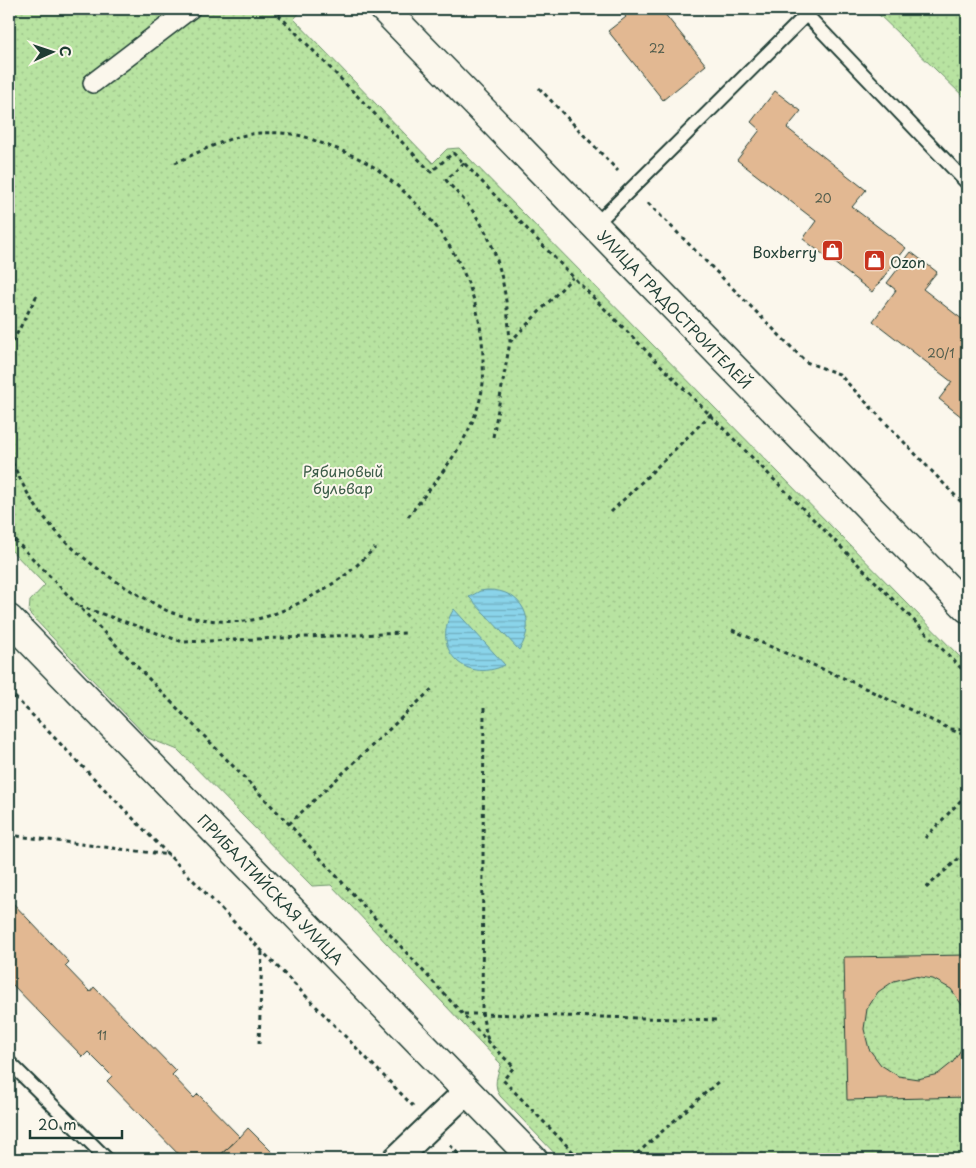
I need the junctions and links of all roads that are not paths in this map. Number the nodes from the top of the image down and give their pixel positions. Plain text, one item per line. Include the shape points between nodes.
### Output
1 (190, 9) edge
2 (384, 9) edge
3 (804, 12) edge
4 (93, 83) dead end
5 (967, 183) edge
6 (594, 226) junction
7 (964, 598) edge
8 (9, 619) edge
9 (9, 1062) edge
10 (467, 1091) junction
11 (107, 1159) edge
12 (396, 1159) edge
13 (533, 1159) edge

1 - 4 street
2 - 6 street, УЛИЦА ГРАДОСТРОИТЕЛЕЙ
3 - 5 lane
3 - 6 lane
6 - 7 street, УЛИЦА ГРАДОСТРОИТЕЛЕЙ
8 - 10 street, ПРИБАЛТИЙСКАЯ УЛИЦА
9 - 11 lane
10 - 12 street
10 - 13 street, ПРИБАЛТИЙСКАЯ УЛИЦА

